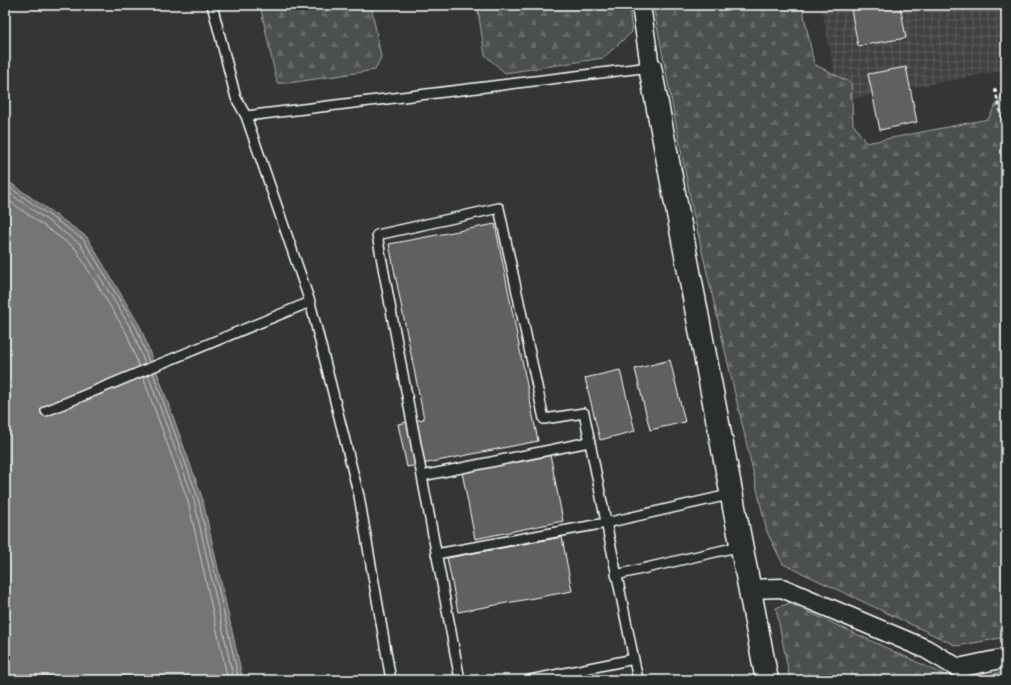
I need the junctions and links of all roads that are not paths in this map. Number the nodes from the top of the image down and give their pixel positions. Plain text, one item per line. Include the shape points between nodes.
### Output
1 (212, 5) edge
2 (641, 5) edge
3 (650, 67) junction
4 (246, 116) junction
5 (310, 302) junction
6 (46, 411) dead end
7 (590, 442) junction
8 (422, 476) junction
9 (733, 494) junction
10 (606, 523) junction
11 (741, 546) junction
12 (436, 554) junction
13 (616, 575) junction
14 (750, 589) junction
15 (1006, 658) edge
16 (634, 659) junction
17 (391, 680) edge
18 (460, 680) edge
19 (530, 680) edge
20 (638, 680) edge
21 (767, 680) edge

1 - 4 lane via 236,98
2 - 3 street
3 - 4 lane
3 - 9 street
4 - 5 lane
5 - 6 lane
5 - 17 lane via 359,496
7 - 8 lane
7 - 8 lane via 584,413 544,420 499,208 377,235
7 - 10 lane
8 - 12 lane
9 - 10 lane
9 - 11 street
10 - 12 lane
10 - 13 lane
11 - 13 lane
11 - 14 street
12 - 18 lane
13 - 16 lane
14 - 15 street via 782,588 926,649 958,668
14 - 21 street
16 - 19 lane
16 - 20 lane

